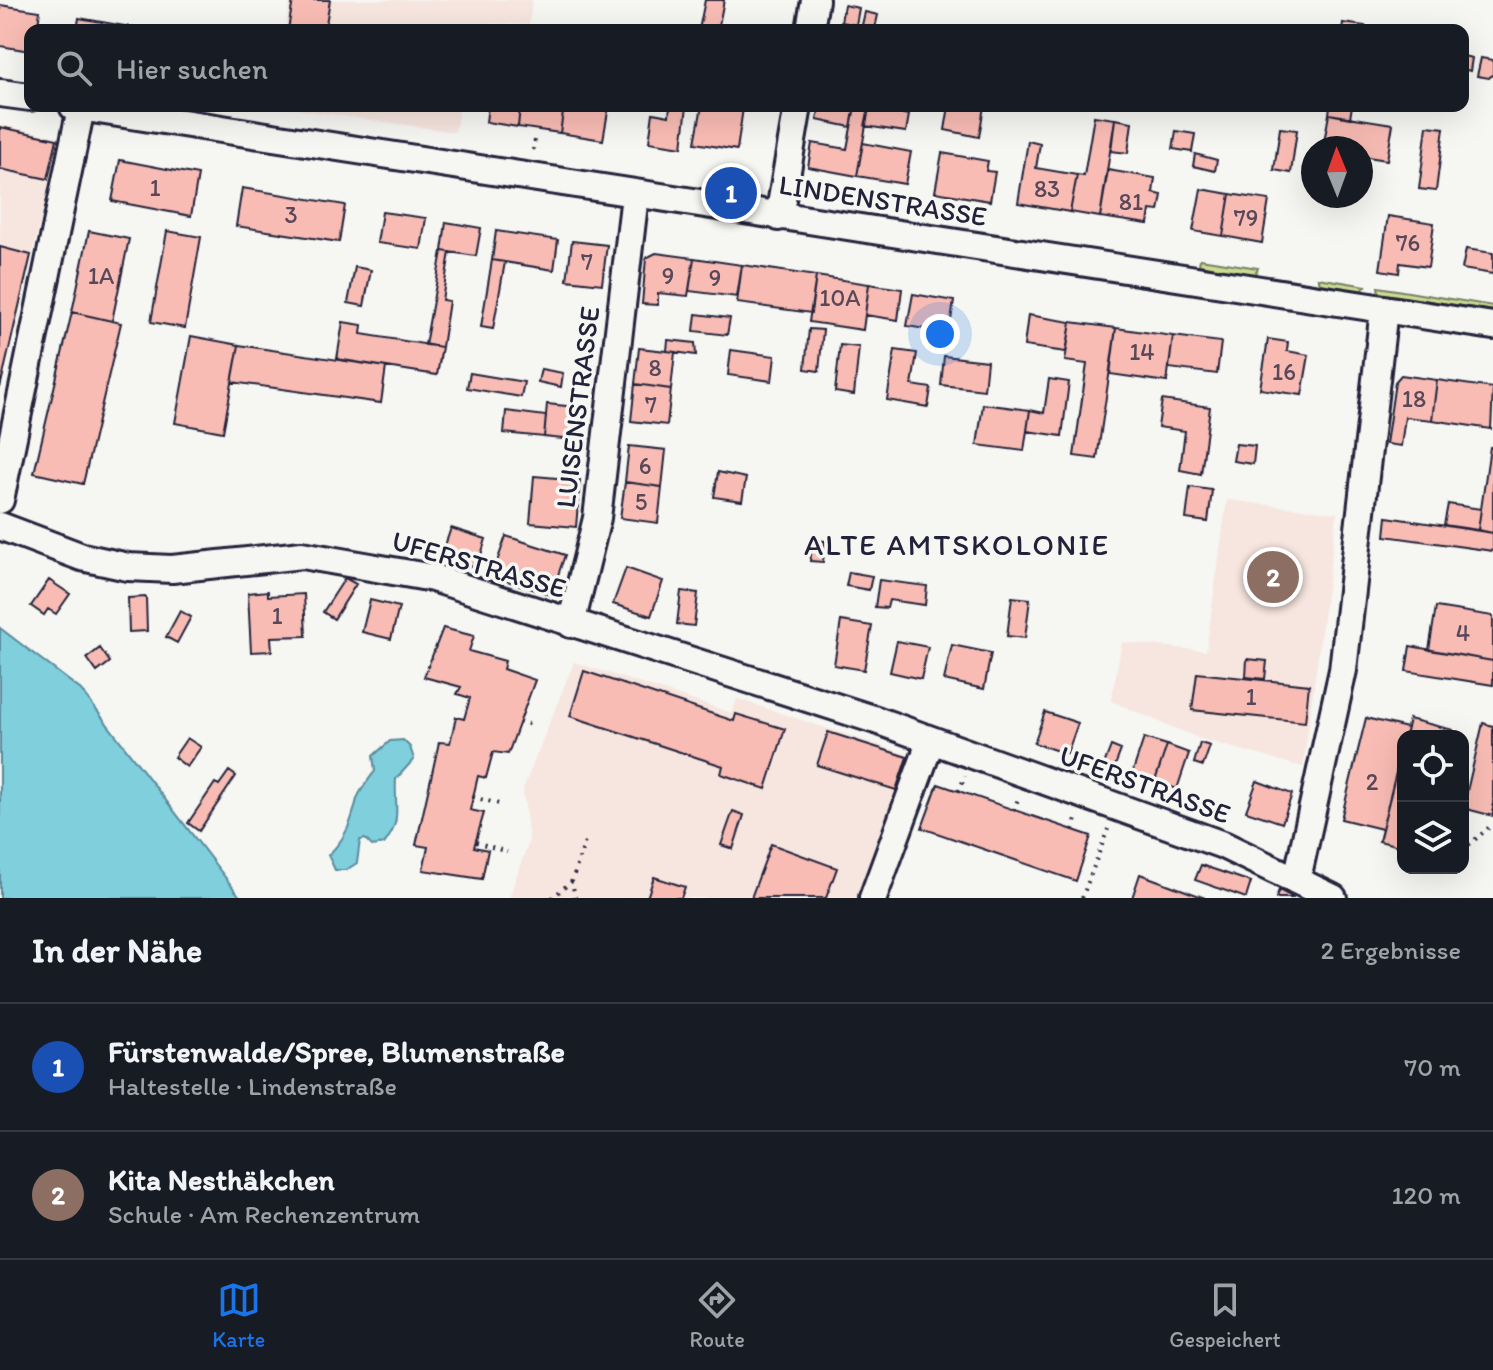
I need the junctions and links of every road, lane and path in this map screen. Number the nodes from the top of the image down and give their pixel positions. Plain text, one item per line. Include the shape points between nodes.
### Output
1 (815, 0) edge
2 (811, 24) edge
3 (0, 93) edge
4 (24, 96) edge
5 (76, 112) edge
6 (109, 112) edge
7 (797, 112) edge
8 (535, 140) dead end
9 (533, 150) dead end
10 (635, 195) junction
11 (779, 217) junction
12 (1384, 309) junction
13 (1493, 326) edge
14 (0, 500) edge
15 (0, 526) edge
16 (571, 624) junction
17 (519, 722) dead end
18 (532, 725) dead end
19 (931, 740) junction
20 (473, 797) dead end
21 (503, 805) dead end
22 (1116, 806) junction
23 (1493, 824) edge
24 (585, 841) dead end
25 (476, 842) dead end
26 (1469, 845) edge
27 (507, 852) dead end
28 (1297, 879) junction
29 (572, 881) junction
30 (552, 898) edge
31 (575, 898) edge
32 (873, 898) edge
33 (1082, 898) edge
34 (1333, 898) edge

1 - 2 street
3 - 4 street
5 - 14 street
6 - 10 street, LINDENSTRASSE
7 - 11 street
8 - 9 path
10 - 11 street, LINDENSTRASSE
10 - 16 street, LUISENSTRASSE via 597,518
11 - 12 street, LINDENSTRASSE
12 - 13 street, LINDENSTRASSE
12 - 28 street via 1343,670
15 - 16 street, UFERSTRASSE via 82,557 128,567 172,569 302,555 366,565 433,578
16 - 19 street, UFERSTRASSE
17 - 18 path
19 - 22 street, UFERSTRASSE
19 - 32 street
20 - 21 path
22 - 28 street, UFERSTRASSE
22 - 33 path
23 - 26 path
24 - 29 path
25 - 27 path
28 - 34 street, UFERSTRASSE
29 - 30 path
29 - 31 path

